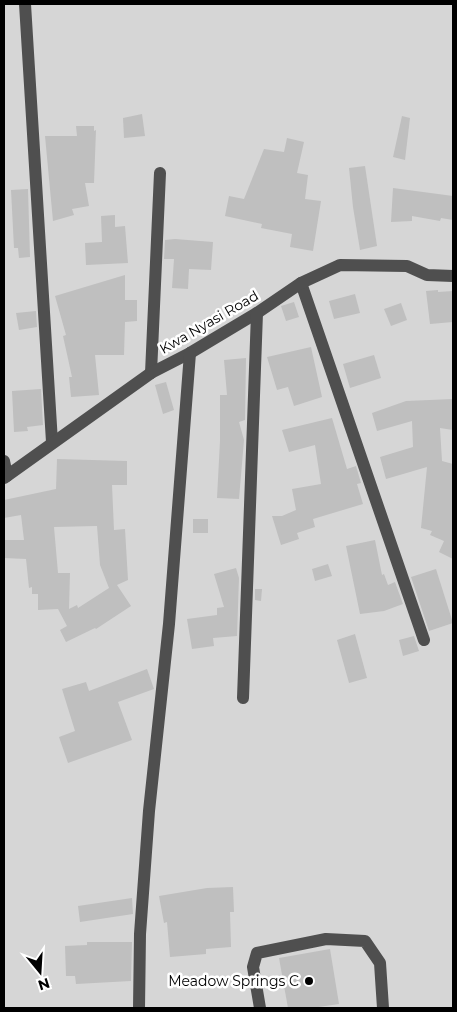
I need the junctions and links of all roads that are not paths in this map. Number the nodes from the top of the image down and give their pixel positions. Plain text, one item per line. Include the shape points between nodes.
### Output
1 (25, 4) edge
2 (160, 173) dead end
3 (453, 276) edge
4 (301, 283) junction
5 (257, 313) junction
6 (190, 353) junction
7 (151, 373) junction
8 (52, 442) junction
9 (4, 461) edge
10 (5, 477) edge
11 (424, 640) dead end
12 (243, 698) dead end
13 (139, 1008) edge
14 (260, 1008) edge
15 (383, 1008) edge

1 - 8 street
2 - 7 street
3 - 4 street, Kwa Nyasi Road via 428,275 407,266 340,265
4 - 5 street, Kwa Nyasi Road
4 - 11 street
5 - 6 street, Kwa Nyasi Road
5 - 12 street
6 - 7 street, Kwa Nyasi Road
6 - 13 street via 169,624 149,811 140,934
7 - 8 street, Kwa Nyasi Road
8 - 10 street, Kwa Nyasi Road
9 - 10 street
14 - 15 street via 253,967 257,953 326,939 365,941 380,963

